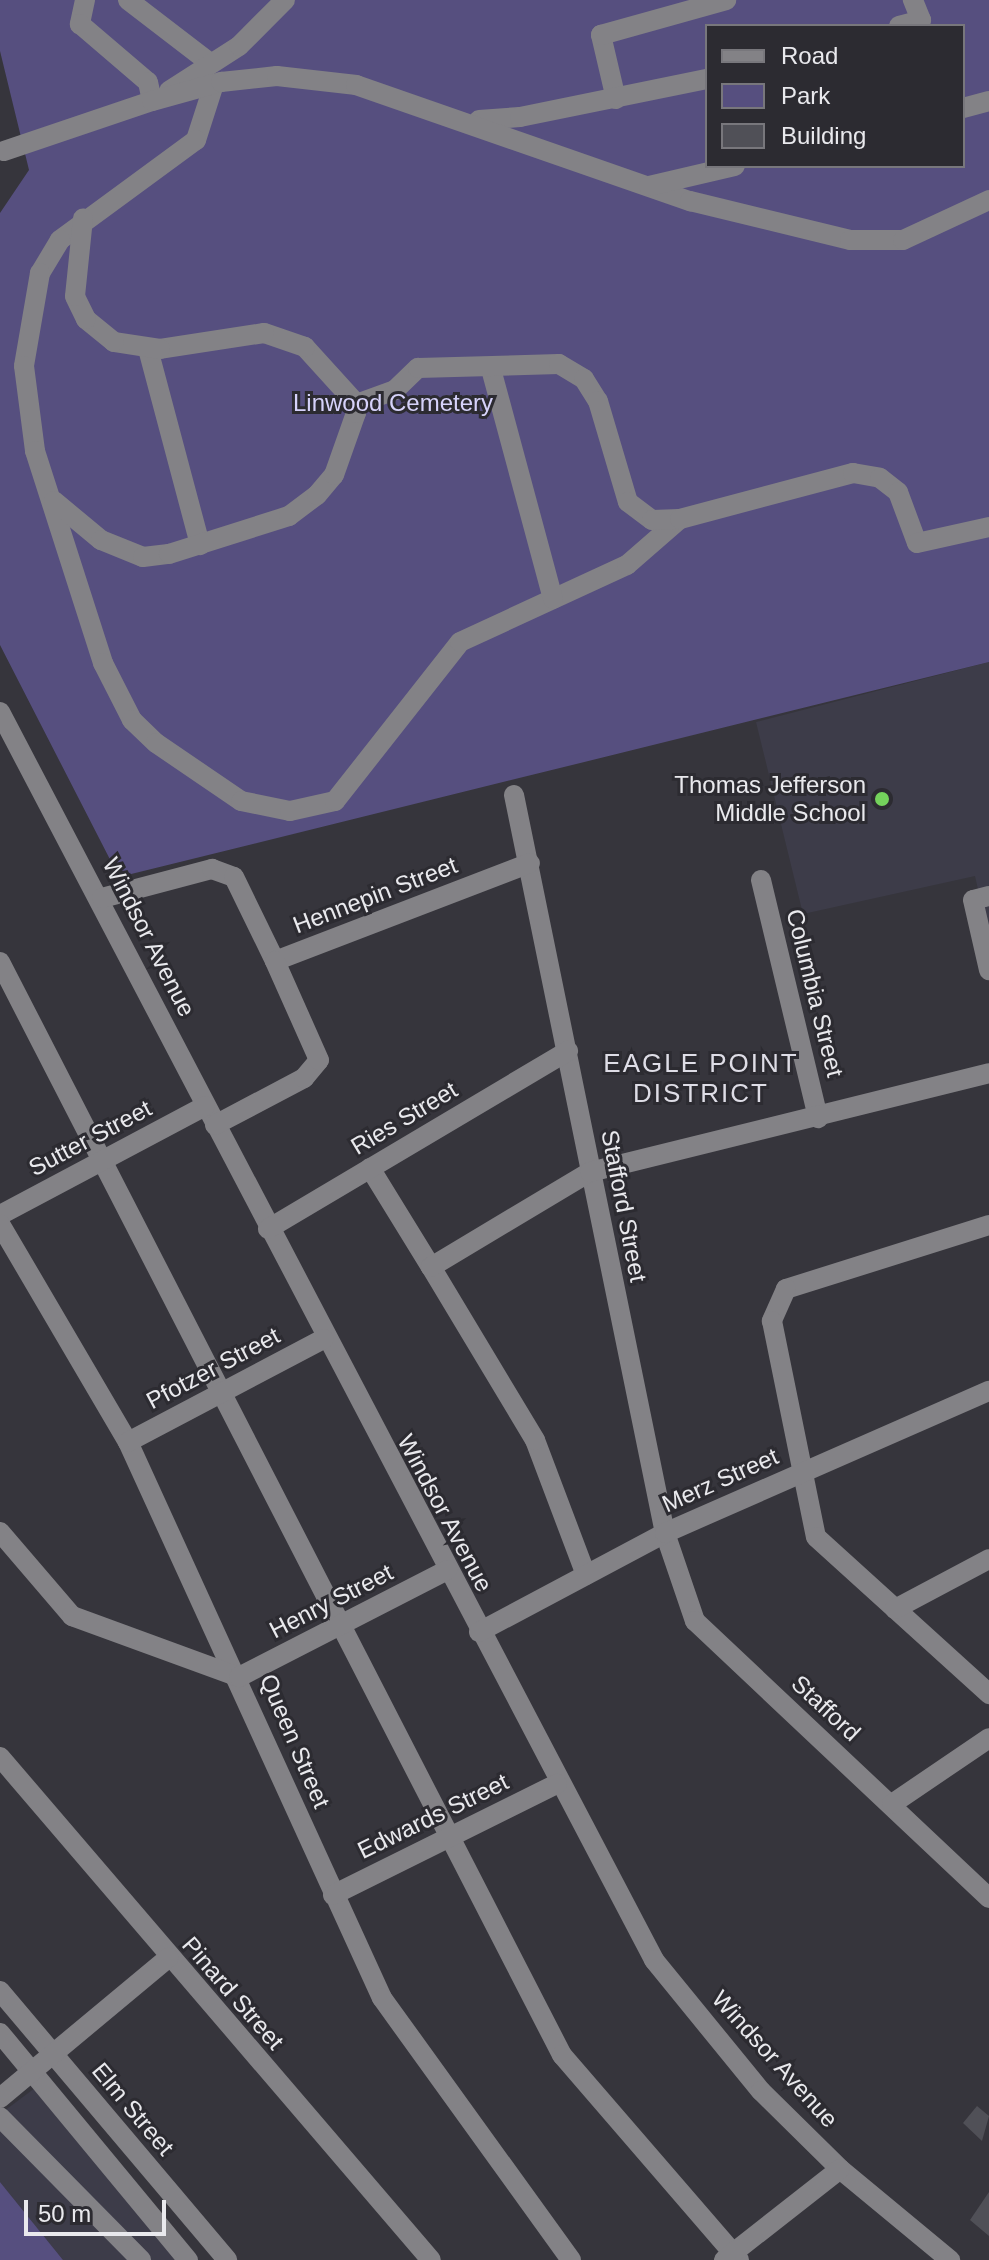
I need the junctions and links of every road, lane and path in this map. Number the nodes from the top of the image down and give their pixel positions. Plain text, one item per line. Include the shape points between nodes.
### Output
1 (85, 0) edge
2 (128, 0) edge
3 (285, 0) edge
4 (726, 0) edge
5 (913, 0) edge
6 (906, 24) edge
7 (212, 74) junction
8 (705, 79) edge
9 (616, 99) junction
10 (154, 100) junction
11 (989, 101) edge
12 (965, 107) edge
13 (471, 120) junction
14 (1, 147) edge
15 (727, 168) edge
16 (647, 187) junction
17 (989, 200) edge
18 (83, 218) junction
19 (148, 349) junction
20 (491, 369) junction
21 (354, 405) junction
22 (49, 494) junction
23 (680, 519) junction
24 (989, 527) edge
25 (200, 545) junction
26 (553, 599) junction
27 (0, 712) edge
28 (514, 795) dead end
29 (530, 863) junction
30 (761, 880) dead end
31 (102, 898) junction
32 (981, 898) edge
33 (275, 961) junction
34 (0, 962) edge
35 (989, 970) edge
36 (568, 1051) junction
37 (989, 1073) edge
38 (205, 1106) junction
39 (818, 1118) junction
40 (215, 1125) junction
41 (104, 1160) junction
42 (370, 1168) junction
43 (590, 1172) junction
44 (0, 1215) edge
45 (0, 1224) edge
46 (989, 1225) edge
47 (268, 1229) junction
48 (431, 1267) junction
49 (323, 1339) junction
50 (989, 1391) edge
51 (221, 1393) junction
52 (128, 1442) junction
53 (801, 1473) junction
54 (0, 1532) edge
55 (665, 1533) junction
56 (989, 1559) edge
57 (447, 1570) junction
58 (586, 1575) junction
59 (895, 1609) junction
60 (342, 1624) junction
61 (479, 1632) junction
62 (239, 1677) junction
63 (989, 1694) edge
64 (989, 1738) edge
65 (0, 1757) edge
66 (557, 1784) junction
67 (892, 1804) junction
68 (452, 1836) junction
69 (333, 1895) junction
70 (989, 1898) edge
71 (168, 1958) junction
72 (0, 1991) edge
73 (0, 2033) edge
74 (52, 2053) junction
75 (31, 2070) junction
76 (0, 2098) edge
77 (0, 2117) edge
78 (840, 2169) junction
79 (732, 2258) edge
80 (141, 2260) edge
81 (188, 2260) edge
82 (227, 2260) edge
83 (431, 2260) edge
84 (571, 2260) edge
85 (950, 2260) edge

1 - 10 street via 80,24 148,82
2 - 7 street
3 - 7 street
4 - 9 street via 601,35
5 - 6 street via 921,20
7 - 10 street
7 - 13 street via 356,85
7 - 18 street via 196,140
8 - 9 street
9 - 13 street
10 - 14 street
11 - 12 street
13 - 16 street
15 - 16 street
16 - 17 street via 765,223 850,240 903,240
18 - 19 street via 73,270 86,319 114,342
18 - 22 street via 40,273 29,309 24,366 35,451
19 - 21 street via 264,333 305,347
19 - 25 street
20 - 21 street via 418,368 395,390
20 - 23 street via 559,364 584,379 598,401 628,502 652,520
20 - 26 street
21 - 25 street via 334,475 317,495 289,516
22 - 25 street via 74,522 125,551 143,557
22 - 26 street via 103,663 132,720 216,789 266,809 311,811 335,801 460,642
23 - 24 street via 853,473 880,478 898,492 917,543
23 - 26 street via 627,565
27 - 31 street, Windsor Avenue
28 - 29 street, Stafford Street
29 - 33 street, Hennepin Street
29 - 36 street, Stafford Street
30 - 39 street, Columbia Street
31 - 33 street, Hennepin Street via 212,869 234,877
31 - 38 street, Windsor Avenue
32 - 35 street
33 - 40 street via 319,1060 304,1078
34 - 41 street
36 - 42 street, Ries Street
36 - 43 street, Stafford Street
37 - 39 street
38 - 40 street, Windsor Avenue
38 - 41 street, Sutter Street
39 - 43 street
40 - 47 street, Windsor Avenue
41 - 44 street, Sutter Street
41 - 51 street
42 - 47 street, Ries Street
42 - 48 street
43 - 48 street
43 - 55 street, Stafford Street
45 - 52 street, Queen Street
46 - 53 street via 786,1289 772,1321
47 - 49 street, Windsor Avenue
48 - 58 street via 535,1440
49 - 51 street, Pfotzer Street
49 - 57 street, Windsor Avenue
50 - 53 street, Merz Street
51 - 52 street, Pfotzer Street
51 - 60 street
52 - 62 street, Queen Street
53 - 55 street, Merz Street
53 - 59 street via 816,1537
54 - 62 street via 72,1616
55 - 58 street, Merz Street
55 - 67 street, Stafford via 695,1621
56 - 59 street
57 - 60 street, Henry Street
57 - 61 street, Windsor Avenue
58 - 61 street, Merz Street
59 - 63 street
60 - 62 street, Henry Street
60 - 68 street
61 - 66 street, Windsor Avenue
62 - 69 street, Queen Street
64 - 67 street
65 - 71 street, Pinard Street
66 - 68 street, Edwards Street
66 - 78 street, Windsor Avenue via 654,1960 761,2091
67 - 70 street, Stafford
68 - 69 street, Edwards Street
68 - 79 street via 562,2055
69 - 84 street, Queen Street via 382,1998
71 - 74 street
71 - 83 street, Pinard Street
72 - 74 street, Elm Street
73 - 75 street
74 - 75 street
74 - 82 street, Elm Street
75 - 76 street
75 - 81 street
77 - 80 street
78 - 79 street
78 - 85 street, Windsor Avenue

